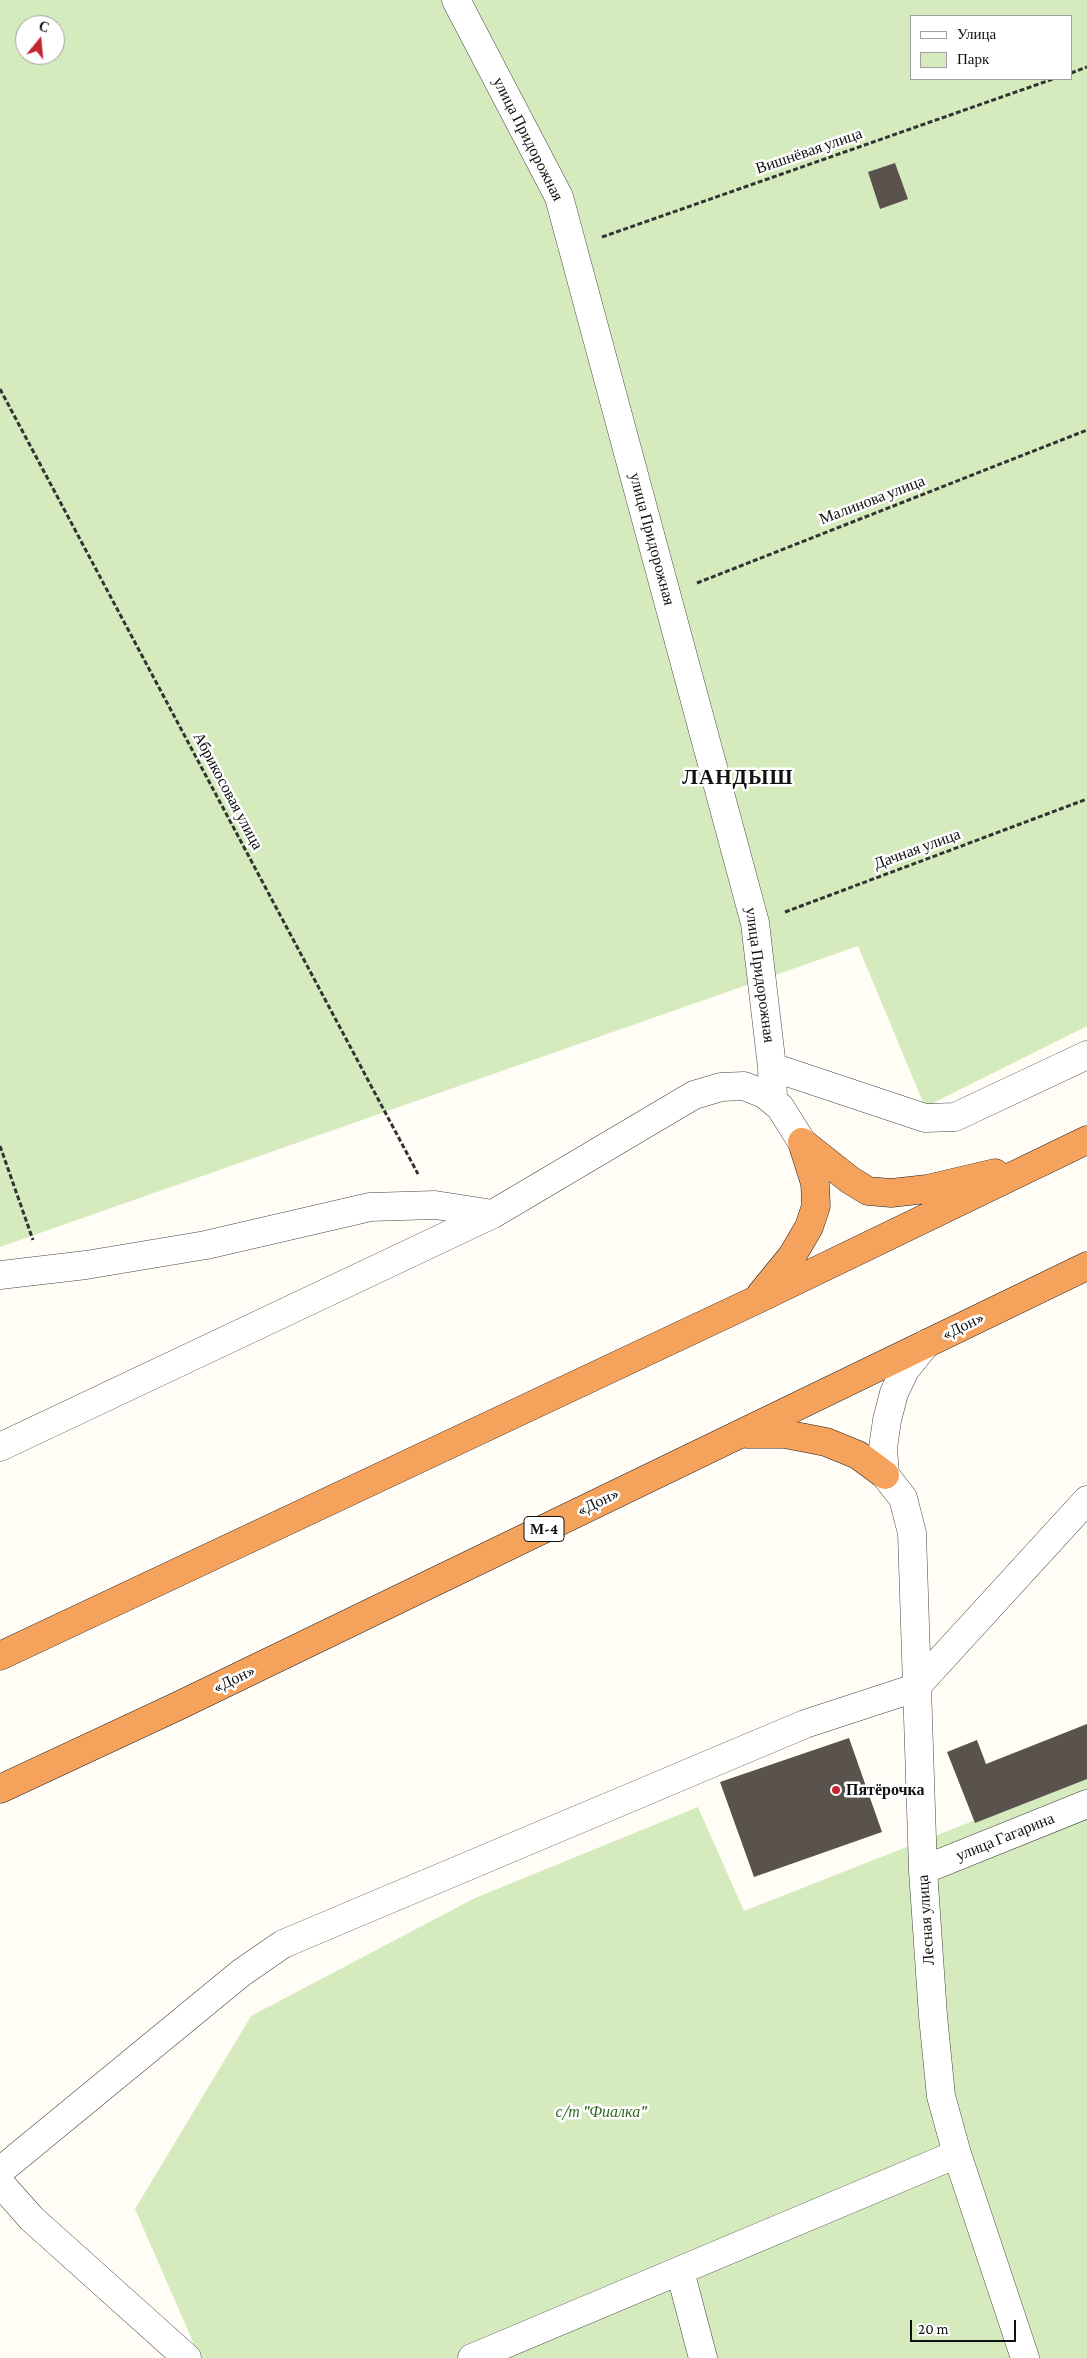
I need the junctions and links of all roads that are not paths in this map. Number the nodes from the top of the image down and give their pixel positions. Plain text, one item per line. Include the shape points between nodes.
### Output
1 (456, 0) edge
2 (1087, 1055) edge
3 (772, 1067) junction
4 (772, 1101) junction
5 (1087, 1140) edge
6 (802, 1142) junction
7 (1042, 1162) junction
8 (493, 1214) junction
9 (1087, 1266) edge
10 (0, 1275) edge
11 (756, 1300) junction
12 (926, 1344) junction
13 (741, 1434) junction
14 (0, 1447) edge
15 (886, 1475) junction
16 (1087, 1500) edge
17 (0, 1656) edge
18 (916, 1688) junction
19 (0, 1789) edge
20 (1087, 1804) edge
21 (922, 1870) junction
22 (957, 2154) junction
23 (0, 2170) edge
24 (0, 2182) edge
25 (680, 2271) junction
26 (187, 2358) edge
27 (472, 2358) edge
28 (703, 2358) edge
29 (1025, 2358) edge

1 - 3 street, улица Придорожная via 559,197 755,923
2 - 3 street via 955,1117 932,1118 874,1103
3 - 4 street, улица Придорожная
4 - 6 street via 780,1107
4 - 8 street via 744,1086 720,1087 694,1095
5 - 7 highway
6 - 7 highway via 868,1191 890,1193
6 - 11 highway via 815,1183 816,1206 792,1256
7 - 11 highway
8 - 10 street via 435,1205 370,1207 206,1245
8 - 14 street
9 - 12 highway, «Дон» / М-4
11 - 17 highway
12 - 13 highway, «Дон» / М-4
12 - 15 street via 905,1370 894,1393 886,1420 883,1448
13 - 15 highway via 785,1434 826,1442 858,1455
13 - 19 highway, «Дон» / М-4
15 - 18 street, Лесная улица via 903,1498 912,1533
16 - 18 street
18 - 21 street, Лесная улица
18 - 23 street via 805,1724 283,1944 241,1973
20 - 21 street, улица Гагарина
21 - 22 street, Лесная улица via 941,2096
22 - 25 street
22 - 29 street, Лесная улица
24 - 26 street via 32,2219
25 - 27 street
25 - 28 street

